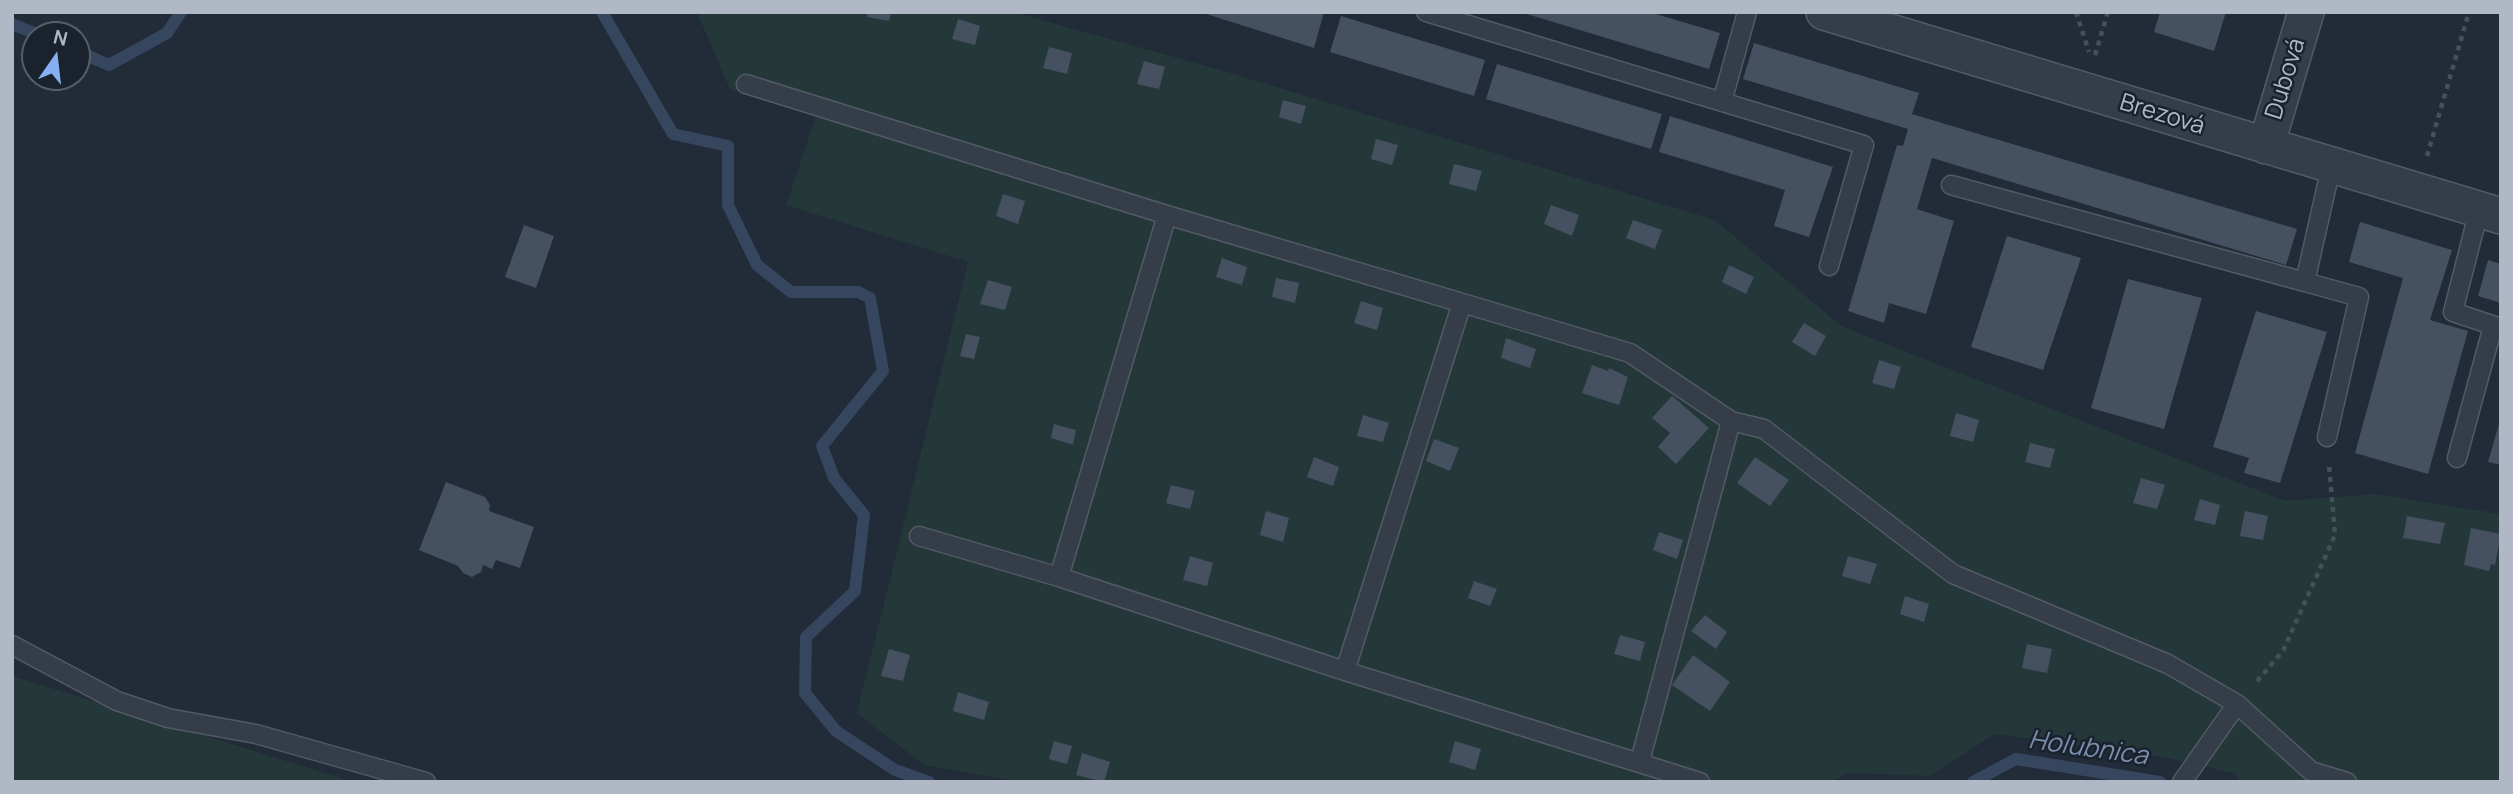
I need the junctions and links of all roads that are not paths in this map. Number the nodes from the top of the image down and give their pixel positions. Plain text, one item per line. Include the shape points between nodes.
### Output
1 (1426, 12) edge
2 (1748, 12) edge
3 (1824, 12) edge
4 (2306, 12) edge
5 (746, 83) dead end
6 (1722, 102) junction
7 (2266, 146) junction
8 (2331, 167) junction
9 (1951, 186) dead end
10 (2490, 213) edge
11 (1167, 215) junction
12 (1829, 266) dead end
13 (2305, 282) junction
14 (1462, 303) junction
15 (2497, 327) edge
16 (1731, 421) junction
17 (2327, 437) road end
18 (2457, 458) dead end
19 (919, 536) dead end
20 (1059, 577) junction
21 (12, 645) edge
22 (1345, 671) junction
23 (2237, 704) junction
24 (1640, 761) junction
25 (426, 782) edge
26 (1700, 782) edge
27 (2182, 782) edge
28 (2347, 782) edge

1 - 6 lane
2 - 6 lane
3 - 7 street, Brezová
4 - 7 street, Dubová
5 - 11 lane
6 - 12 lane via 1864,145
7 - 8 street, Brezová
8 - 10 street, Brezová
8 - 13 lane
9 - 13 lane
10 - 15 lane via 2453,312
11 - 14 lane
11 - 20 lane
13 - 17 lane via 2359,297
14 - 16 lane via 1630,353
14 - 22 lane
15 - 18 lane
16 - 23 lane via 1764,429 1953,574 2168,664
16 - 24 lane
19 - 20 lane
20 - 22 lane
21 - 25 lane via 117,701 168,718 256,734
22 - 24 lane
23 - 27 lane
23 - 28 lane via 2311,771
24 - 26 lane

